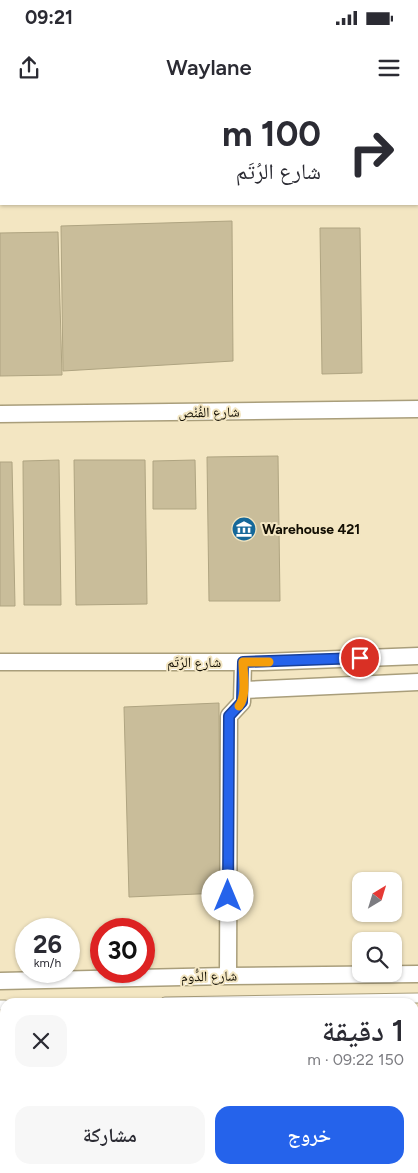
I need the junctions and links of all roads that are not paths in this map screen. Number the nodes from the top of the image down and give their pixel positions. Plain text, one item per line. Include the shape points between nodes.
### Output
1 (418, 409) edge
2 (0, 414) edge
3 (418, 656) edge
4 (0, 662) edge
5 (243, 662) junction
6 (418, 682) edge
7 (243, 690) junction
8 (418, 974) edge
9 (228, 976) junction
10 (0, 981) edge

1 - 2 street, شارع الفُنْص
3 - 5 street, شارع الرُتَم
4 - 5 street, شارع الرُتَم
5 - 7 street
6 - 7 street
7 - 9 street via 242,702 229,716
8 - 9 street, شارع الدُّوم
9 - 10 street, شارع الدُّوم

